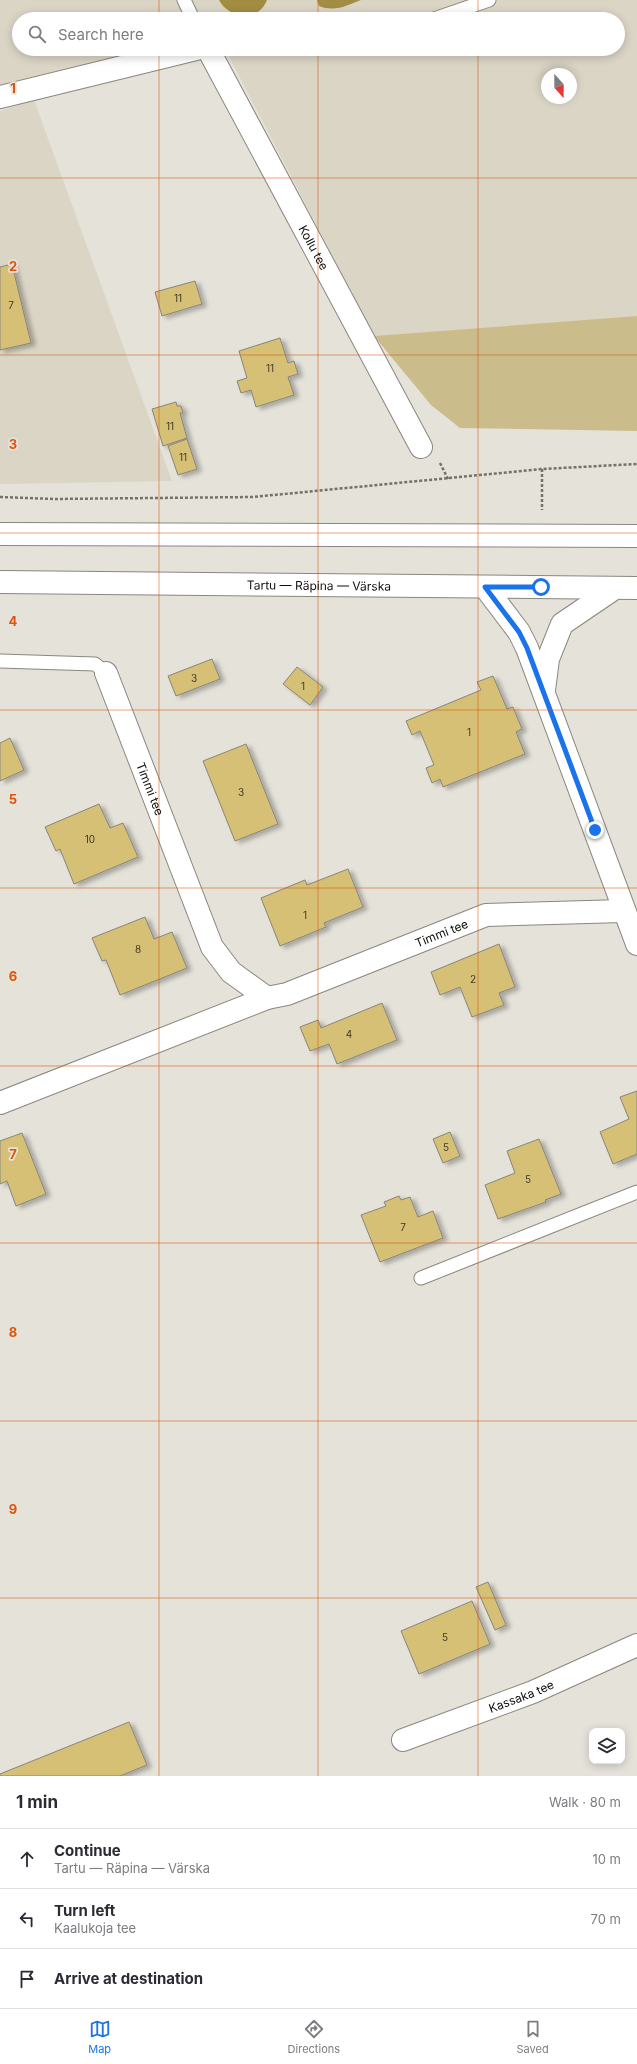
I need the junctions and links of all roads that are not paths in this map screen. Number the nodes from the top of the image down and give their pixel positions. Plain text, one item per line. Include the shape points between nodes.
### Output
1 (184, 0) edge
2 (489, 0) edge
3 (190, 12) edge
4 (454, 12) edge
5 (167, 56) edge
6 (212, 56) edge
7 (0, 97) edge
8 (421, 447) dead end
9 (0, 534) edge
10 (637, 536) edge
11 (0, 582) edge
12 (485, 587) junction
13 (615, 588) junction
14 (637, 588) edge
15 (0, 661) edge
16 (106, 673) joint
17 (543, 694) junction
18 (623, 911) junction
19 (637, 944) edge
20 (267, 998) junction
21 (0, 1103) edge
22 (637, 1192) edge
23 (421, 1278) dead end
24 (637, 1645) edge
25 (402, 1740) dead end

1 - 3 lane
2 - 4 lane
5 - 7 street
6 - 8 street, Kollu tee
9 - 10 street
11 - 12 street, Tartu — Räpina — Värska
12 - 13 street, Tartu — Räpina — Värska
12 - 17 street via 519,632
13 - 14 street, Tartu — Räpina — Värska
13 - 17 street via 562,624 548,659
15 - 16 lane via 95,664
16 - 20 street, Timmi tee via 212,947 231,972
17 - 18 street
18 - 19 street
18 - 20 street, Timmi tee via 486,915 287,994
20 - 21 street, Timmi tee
22 - 23 lane
24 - 25 street, Kassaka tee via 532,1692

